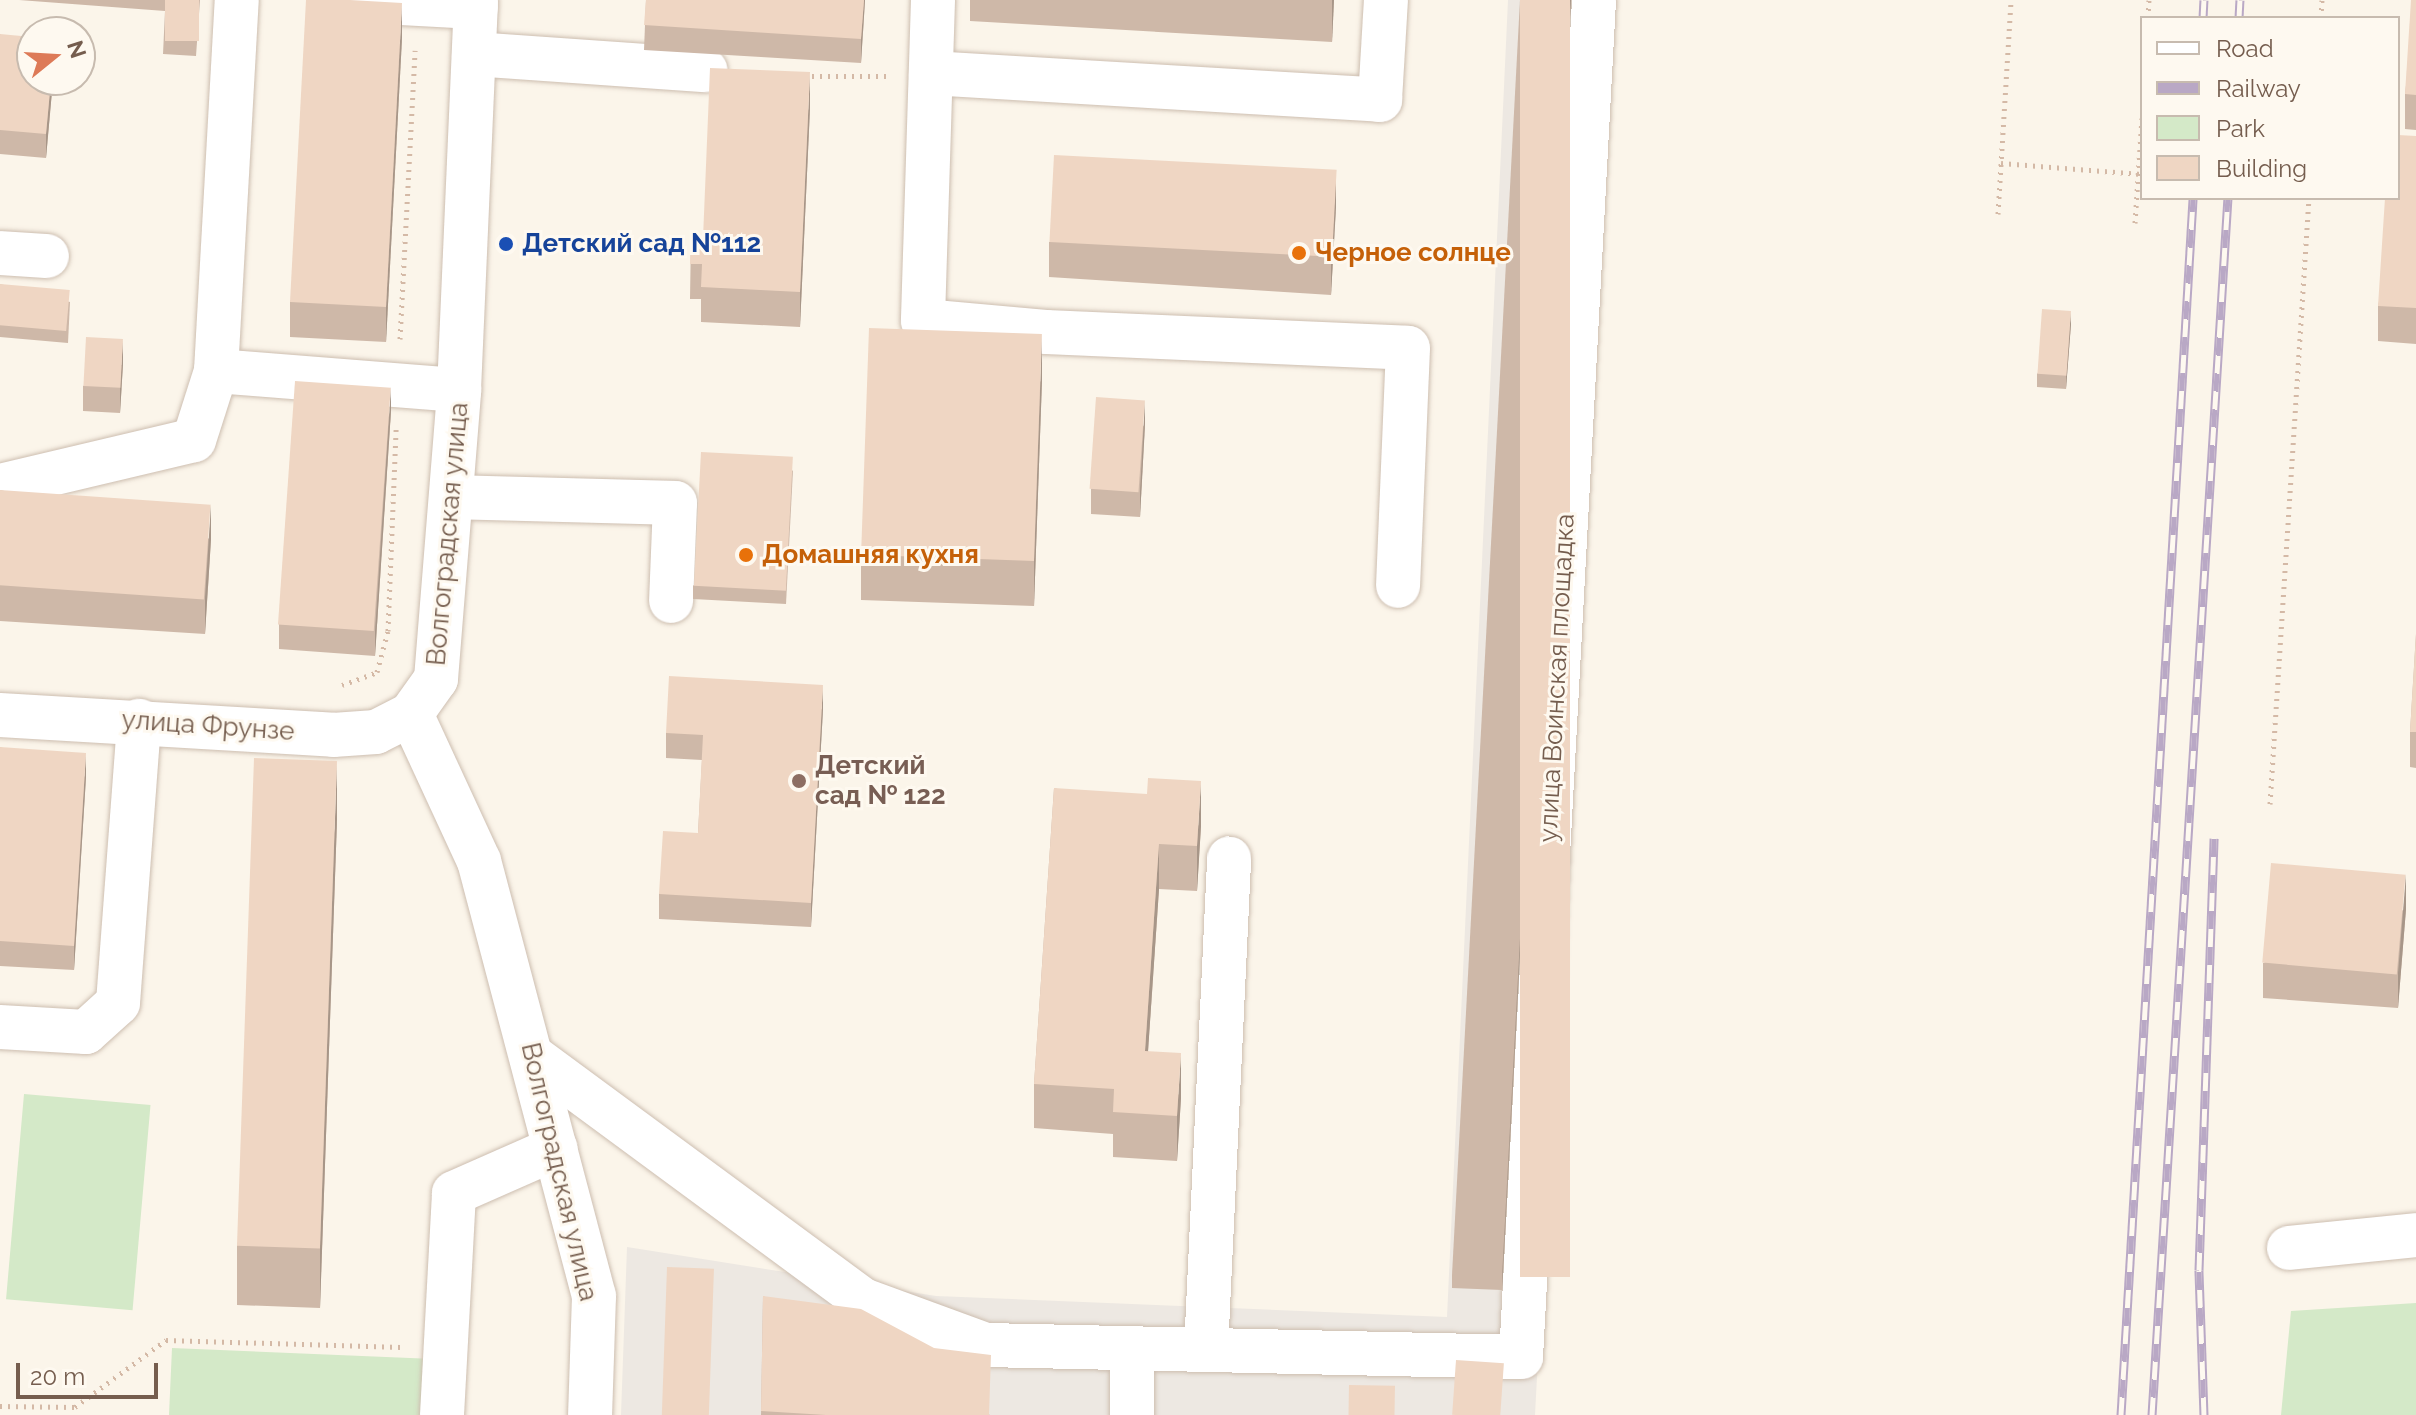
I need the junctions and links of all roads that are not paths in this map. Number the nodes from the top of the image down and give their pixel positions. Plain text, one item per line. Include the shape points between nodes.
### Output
1 (237, 0) edge
2 (345, 0) edge
3 (933, 0) edge
4 (1386, 0) edge
5 (1594, 0) edge
6 (476, 4) edge
7 (474, 54) junction
8 (705, 70) dead end
9 (931, 73) junction
10 (0, 253) edge
11 (47, 256) dead end
12 (216, 371) junction
13 (459, 390) junction
14 (0, 486) edge
15 (452, 497) junction
16 (1398, 586) dead end
17 (671, 601) dead end
18 (411, 714) junction
19 (0, 715) edge
20 (139, 721) junction
21 (1229, 859) dead end
22 (0, 1027) edge
23 (532, 1056) junction
24 (556, 1148) junction
25 (2416, 1235) edge
26 (2289, 1248) dead end
27 (1132, 1348) junction
28 (1206, 1350) junction
29 (442, 1415) edge
30 (590, 1415) edge
31 (1132, 1415) edge

1 - 12 street
2 - 6 street
3 - 9 street
4 - 9 street via 1380,100
5 - 28 street, улица Воинская площадка via 1521,1357
6 - 7 street, Волгоградская улица
7 - 8 street
7 - 13 street, Волгоградская улица
9 - 16 street via 923,321 1046,332 1408,348
10 - 11 street
12 - 13 street
12 - 14 street via 194,440
13 - 15 street, Волгоградская улица
15 - 17 street via 675,503
15 - 18 street, Волгоградская улица via 436,679
18 - 20 street, улица Фрунзе via 376,732 333,735
18 - 23 street, Волгоградская улица via 479,861
19 - 20 street, улица Фрунзе
20 - 22 street via 118,1003 86,1032
21 - 28 street
23 - 24 street, Волгоградская улица
23 - 27 street via 863,1300 986,1345
24 - 29 street via 454,1193
24 - 30 street, Волгоградская улица via 594,1296
25 - 26 street
27 - 28 street
27 - 31 street

